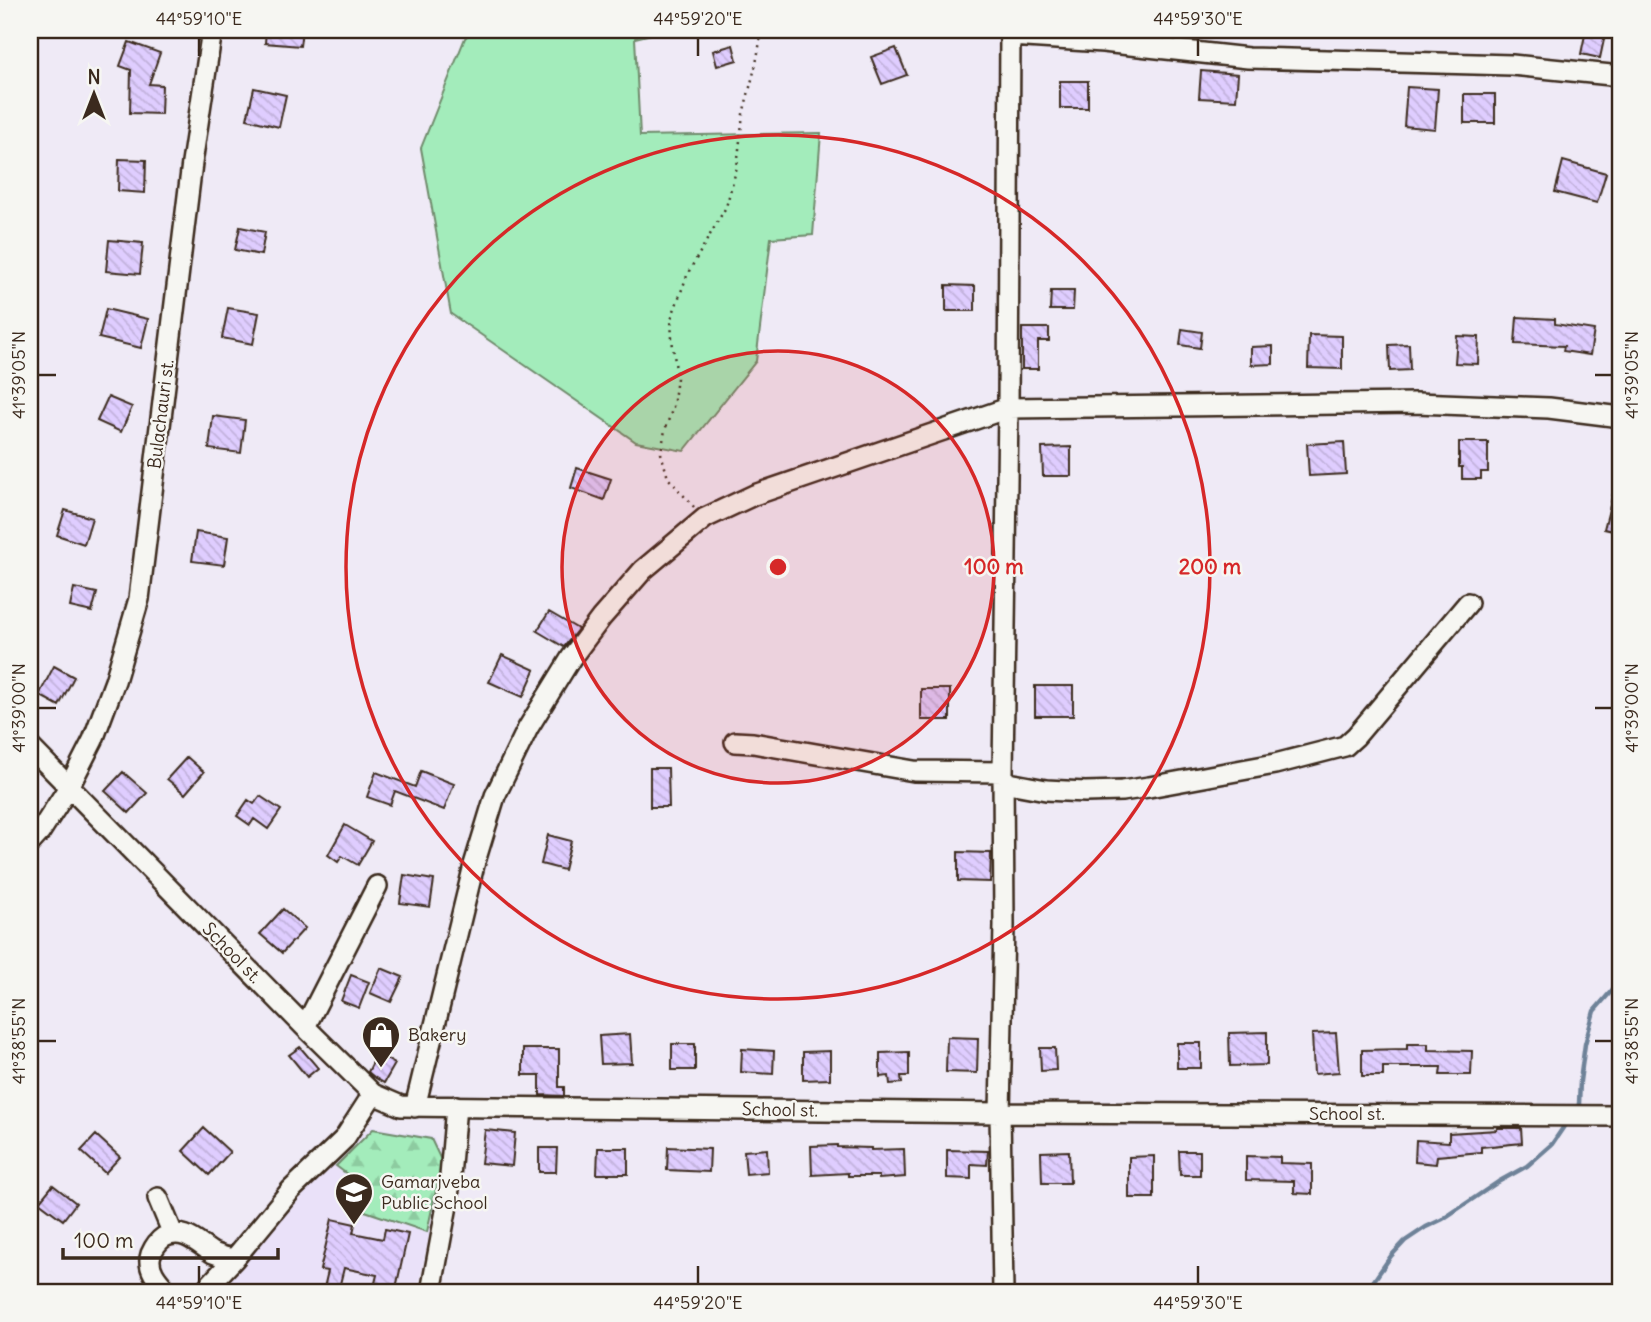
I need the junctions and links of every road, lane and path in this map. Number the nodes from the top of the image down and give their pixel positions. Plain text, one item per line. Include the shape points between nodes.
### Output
1 (212, 30) edge
2 (762, 30) edge
3 (1010, 33) edge
4 (1621, 76) edge
5 (1008, 408) junction
6 (1621, 417) edge
7 (705, 518) junction
8 (1468, 603) dead end
9 (735, 742) dead end
10 (30, 747) edge
11 (1003, 777) junction
12 (69, 786) junction
13 (30, 843) edge
14 (377, 886) dead end
15 (305, 1027) junction
16 (373, 1094) junction
17 (456, 1106) junction
18 (415, 1107) junction
19 (1000, 1113) junction
20 (1621, 1116) edge
21 (158, 1198) dead end
22 (173, 1234) junction
23 (234, 1259) junction
24 (168, 1292) edge
25 (203, 1292) edge
26 (431, 1292) edge
27 (1003, 1292) edge

1 - 12 street, Bulachauri st. via 139,599 93,740
2 - 7 path via 726,207 688,273 671,319 677,378 661,453 668,478
3 - 4 street via 1248,58 1512,65
3 - 5 street
5 - 6 street via 1416,403 1549,408
5 - 7 street via 754,495
5 - 11 street
7 - 18 street via 643,570 601,618 571,658 495,796
8 - 11 street via 1345,746 1275,764 1122,791 1046,790
9 - 11 street via 914,771
10 - 12 street, School st.
11 - 19 street
12 - 13 street, Bulachauri st.
12 - 15 street, School st.
14 - 15 street
15 - 16 street, School st.
16 - 18 street, School st.
16 - 23 street via 344,1139 291,1190
17 - 18 street, School st.
17 - 19 street, School st.
17 - 26 street via 448,1200
19 - 20 street, School st.
19 - 27 street
21 - 22 street
22 - 23 street via 183,1234 215,1254
22 - 24 street via 158,1242 150,1260 153,1274
23 - 25 street

